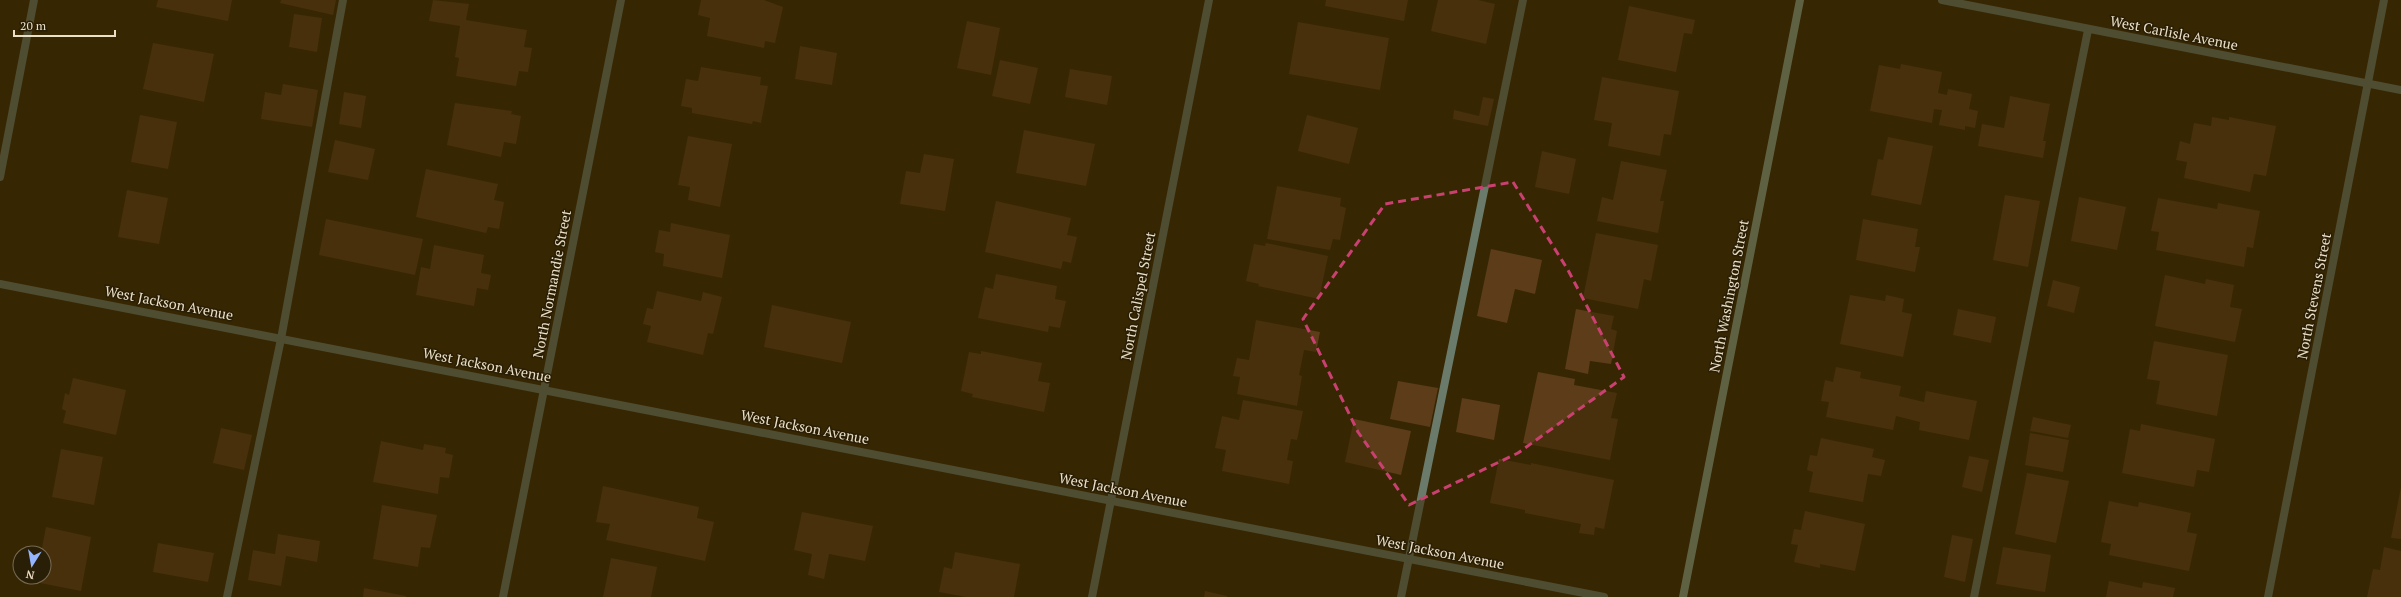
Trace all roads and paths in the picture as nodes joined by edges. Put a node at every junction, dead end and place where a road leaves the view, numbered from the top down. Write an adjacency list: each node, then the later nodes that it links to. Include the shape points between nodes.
1 (34, 0): 12 (street)
2 (343, 0): 14 (street)
3 (621, 0): 15 (street, North Normandie Street)
4 (1209, 0): 16 (street, North Calispel Street)
5 (1523, 0): 17 (street)
6 (1800, 0): 23 (main road, North Washington Street)
7 (1942, 0): 9 (street, West Carlisle Avenue)
8 (2384, 0): 10 (street, North Stevens Street)
9 (2088, 30): 10 (street, West Carlisle Avenue); 24 (street)
10 (2369, 84): 11 (street, West Carlisle Avenue); 25 (street, North Stevens Street)
11 (2401, 90)
12 (0, 177)
13 (0, 284): 14 (street, West Jackson Avenue)
14 (281, 338): 15 (street, West Jackson Avenue); 18 (street)
15 (545, 390): 16 (street, West Jackson Avenue); 19 (street, North Normandie Street)
16 (1111, 500): 17 (street, West Jackson Avenue); 20 (street, North Calispel Street)
17 (1408, 560): 21 (street); 22 (street, West Jackson Avenue)
18 (227, 597)
19 (503, 597)
20 (1092, 597)
21 (1401, 597)
22 (1604, 597)
23 (1684, 597)
24 (1974, 597)
25 (2268, 597)

